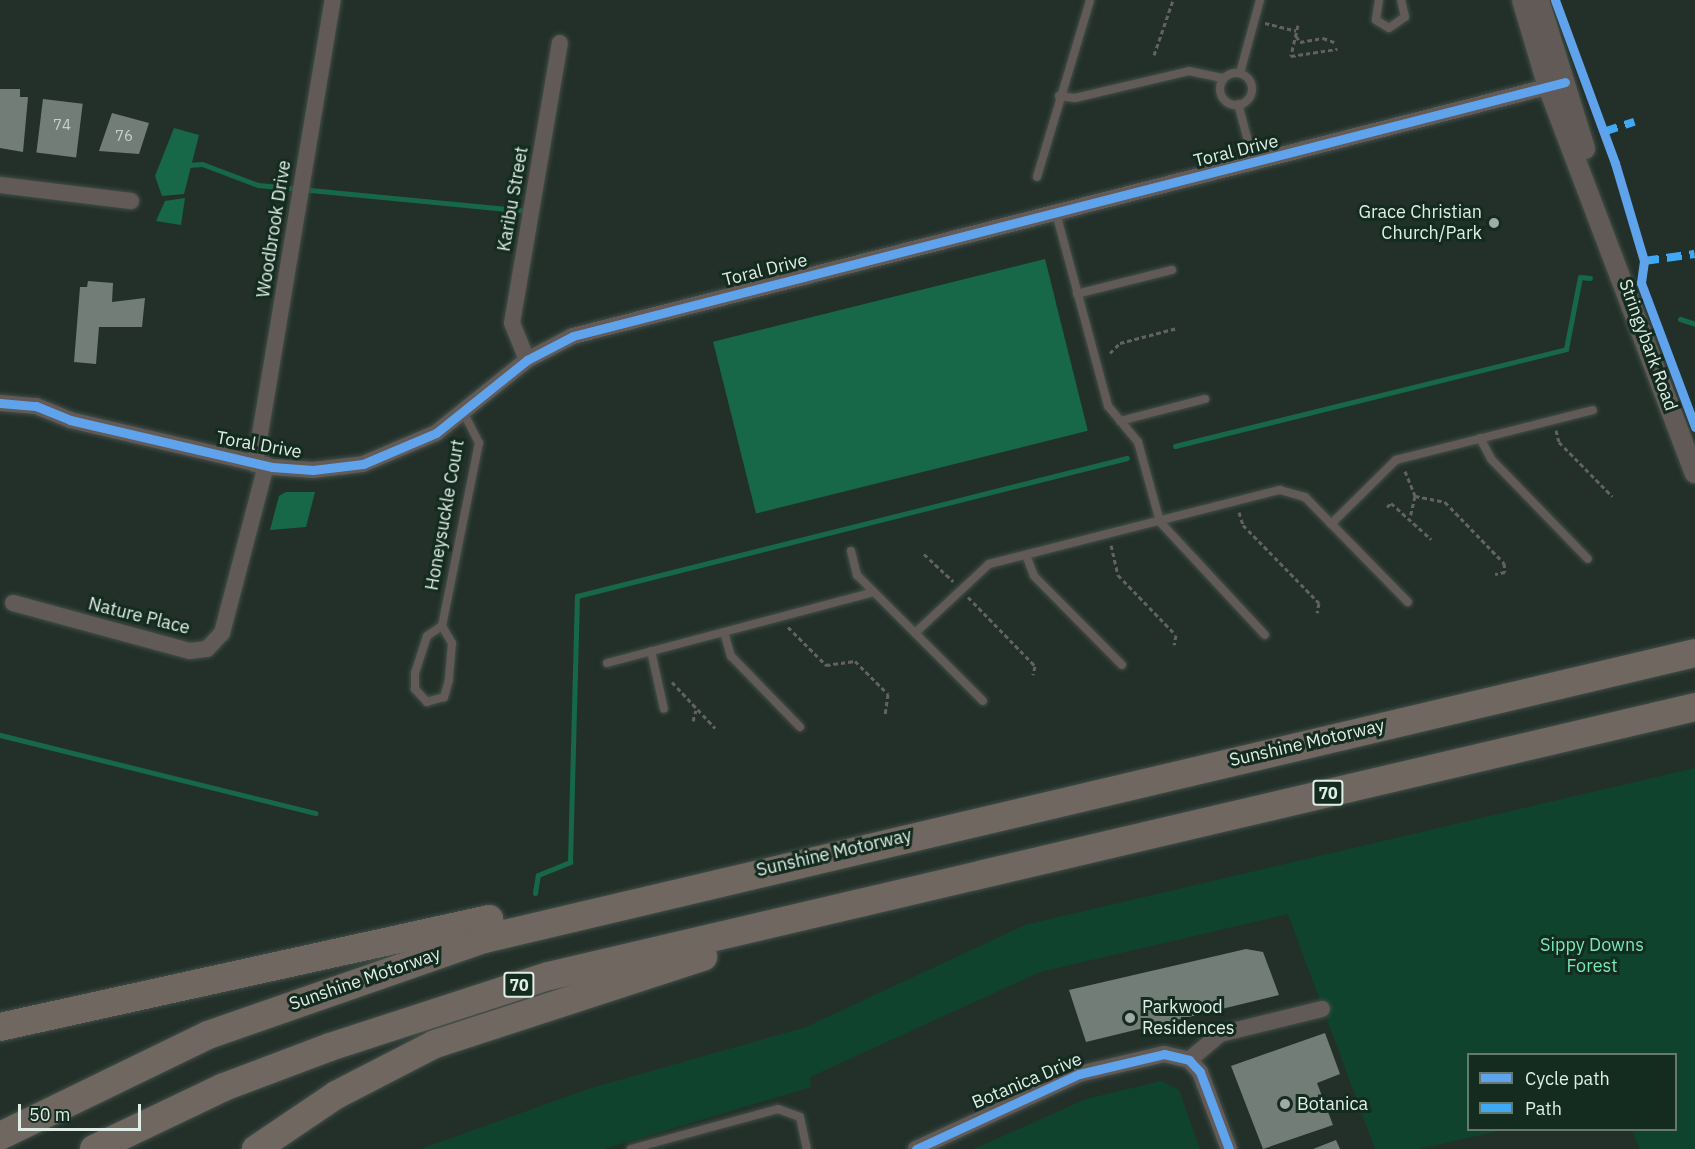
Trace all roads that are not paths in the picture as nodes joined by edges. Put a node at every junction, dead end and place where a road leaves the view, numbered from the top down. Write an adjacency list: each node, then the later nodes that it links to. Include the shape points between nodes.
1 (333, 0): 28 (street, Woodbrook Drive)
2 (1090, 0): 12 (lane)
3 (1260, 0): 9 (lane)
4 (1379, 0): 5 (lane, via 1376,20 1389,28 1405,17)
5 (1401, 0)
6 (1522, 0): 11 (street, Stringybark Road)
7 (1539, 0): 11 (street, Stringybark Road)
8 (560, 43): 21 (street, Karibu Street, via 513,311 513,331)
9 (1240, 73): 10 (lane); 13 (lane, via 1252,89)
10 (1223, 78): 12 (lane, via 1189,71 1075,98); 13 (lane, via 1223,99)
11 (1557, 85): 14 (street, Toral Drive); 29 (street, Stringybark Road, via 1600,216)
12 (1059, 96): 15 (lane)
13 (1238, 105): 14 (lane)
14 (1254, 163): 18 (street, Toral Drive)
15 (1037, 177)
16 (0, 185): 17 (street)
17 (131, 201)
18 (1056, 213): 20 (lane); 21 (street, Toral Drive, via 589,332)
19 (1172, 270): 20 (lane)
20 (1077, 294): 26 (lane, via 1108,406)
21 (527, 360): 25 (street, Toral Drive)
22 (1205, 399): 26 (lane)
23 (0, 403): 28 (street, Toral Drive, via 36,406 70,420)
24 (1593, 410): 27 (lane)
25 (464, 413): 28 (street, Toral Drive, via 411,447 363,464 313,470); 38 (lane, Honeysuckle Court, via 479,443)
26 (1120, 421): 30 (lane, via 1138,442)
27 (1480, 438): 31 (lane, via 1396,460); 34 (lane, via 1491,459)
28 (260, 465): 37 (street, Nature Place, via 222,633 207,649 190,651)
29 (1695, 473)
30 (1160, 522): 31 (lane, via 1280,490 1297,491); 33 (lane); 41 (lane)
31 (1331, 524): 36 (lane)
32 (851, 551): 35 (lane, via 857,575)
33 (1026, 555): 40 (lane, via 980,569); 45 (lane, via 1034,576)
34 (1588, 559)
35 (874, 592): 39 (lane); 40 (lane)
36 (1408, 602)
37 (13, 603)
38 (442, 626): 38 (lane, Honeysuckle Court, via 452,643 449,680 444,697 427,702 415,689 415,673 427,636)
39 (724, 632): 42 (lane); 49 (lane, via 731,656)
40 (915, 633): 46 (lane)
41 (1265, 635)
42 (651, 651): 44 (lane); 48 (lane)
43 (1695, 653): 50 (highway, Sunshine Motorway)
44 (607, 663)
45 (1122, 665)
46 (983, 701)
47 (1695, 707): 51 (highway, 70)
48 (664, 709)
49 (800, 727)
50 (821, 856): 53 (highway, via 527,910); 55 (highway, Sunshine Motorway, via 399,965 208,1035)
51 (962, 879): 56 (highway, 70, via 549,976 426,1012 224,1087); 57 (highway, via 487,1024 336,1095)
52 (1322, 1009): 54 (street, via 1220,1034)
53 (0, 1027)
54 (1190, 1060): 60 (street, Botanica Drive, via 1155,1055 1079,1074); 61 (street, via 1203,1078)
55 (0, 1136)
56 (94, 1149)
57 (256, 1149)
58 (631, 1149): 59 (lane, via 778,1109 800,1117)
59 (807, 1149)
60 (916, 1149)
61 (1229, 1149)

